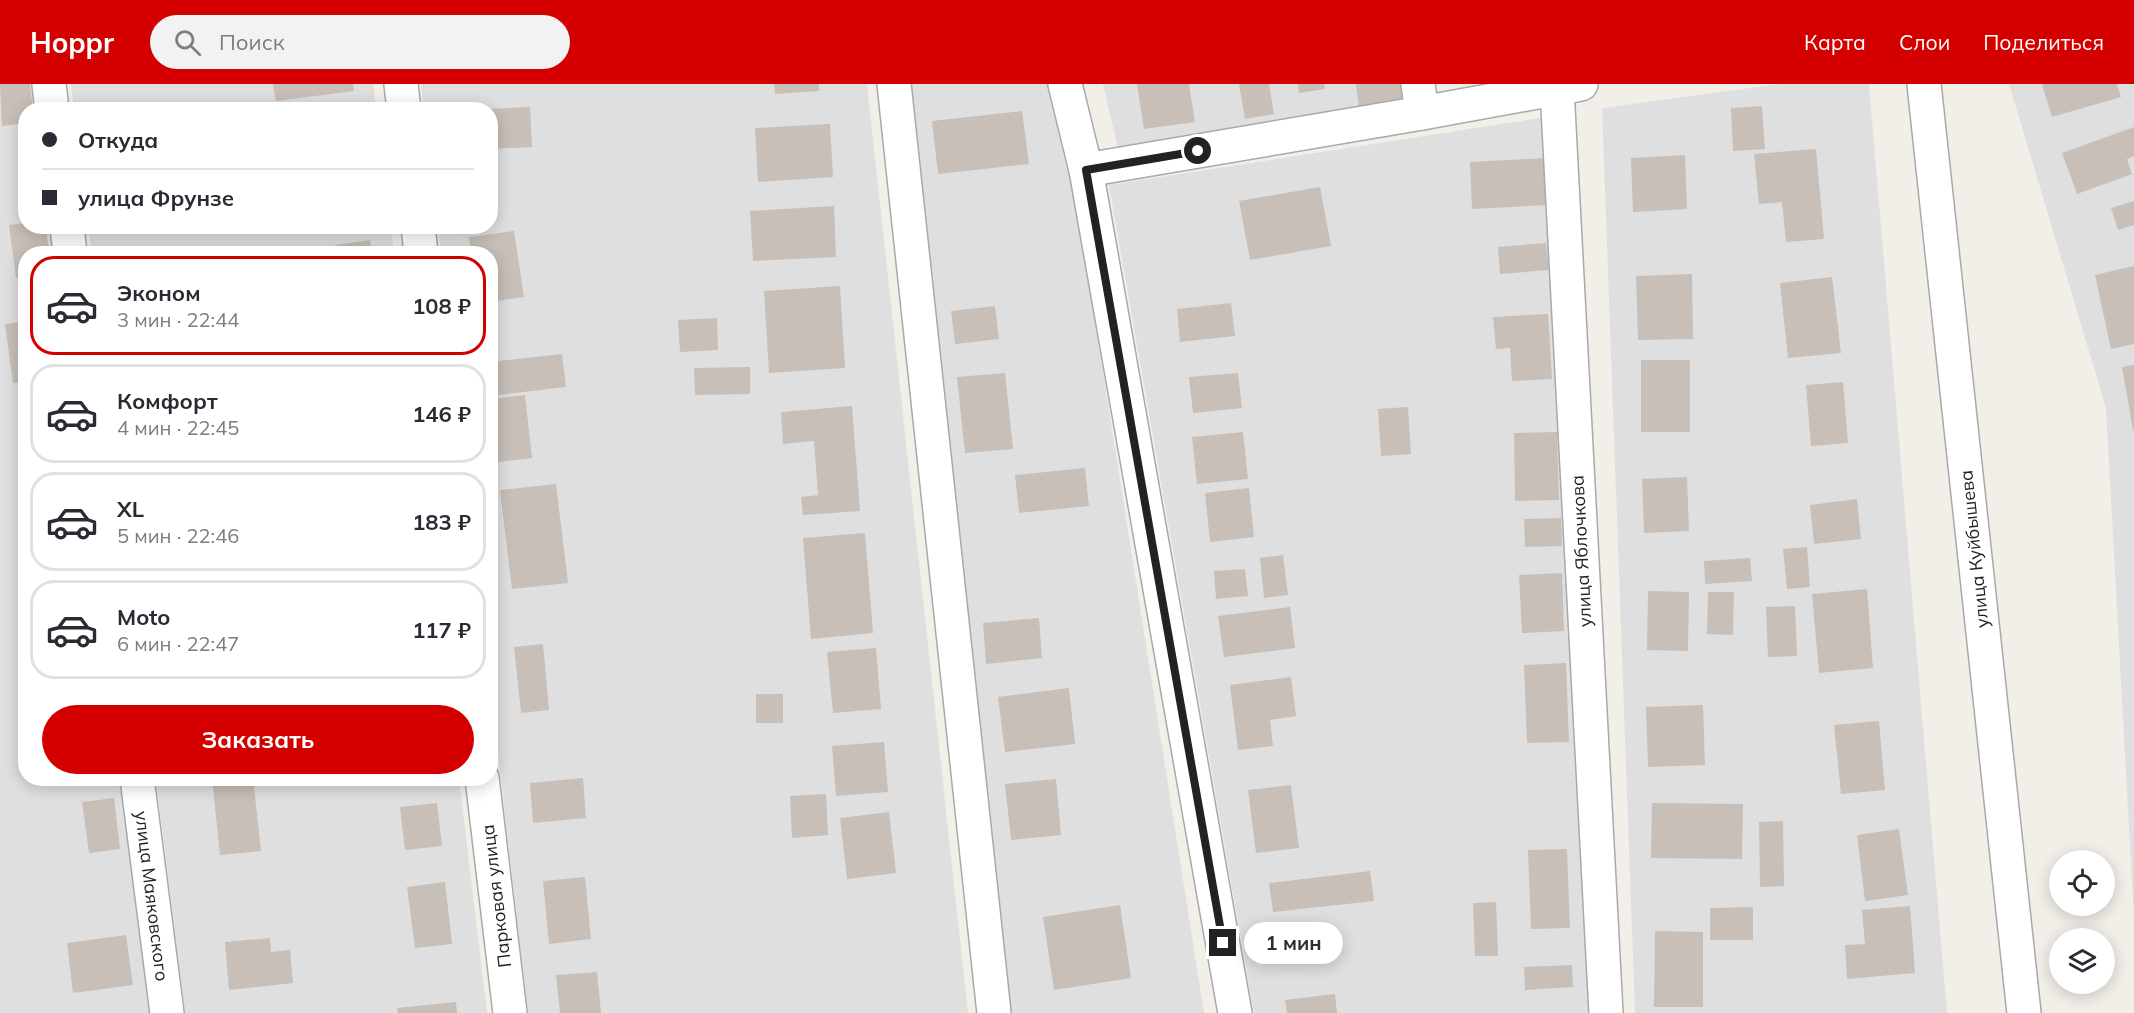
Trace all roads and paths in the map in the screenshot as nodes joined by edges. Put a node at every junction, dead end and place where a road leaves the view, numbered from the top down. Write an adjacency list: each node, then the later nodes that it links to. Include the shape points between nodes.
1 (49, 84): 8 (street)
2 (401, 84): 9 (street)
3 (894, 84): 15 (street)
4 (1065, 84): 10 (street)
5 (1924, 84): 18 (street, улица Куйбышева)
6 (1569, 86): 7 (street); 17 (street, улица Яблочкова)
7 (1420, 99): 10 (street)
8 (51, 102)
9 (403, 102)
10 (1086, 170): 16 (street)
11 (138, 786): 13 (street, улица Маяковского)
12 (483, 786): 14 (street, Парковая улица)
13 (167, 1013)
14 (510, 1013)
15 (994, 1013)
16 (1235, 1013)
17 (1606, 1013)
18 (2024, 1013)

